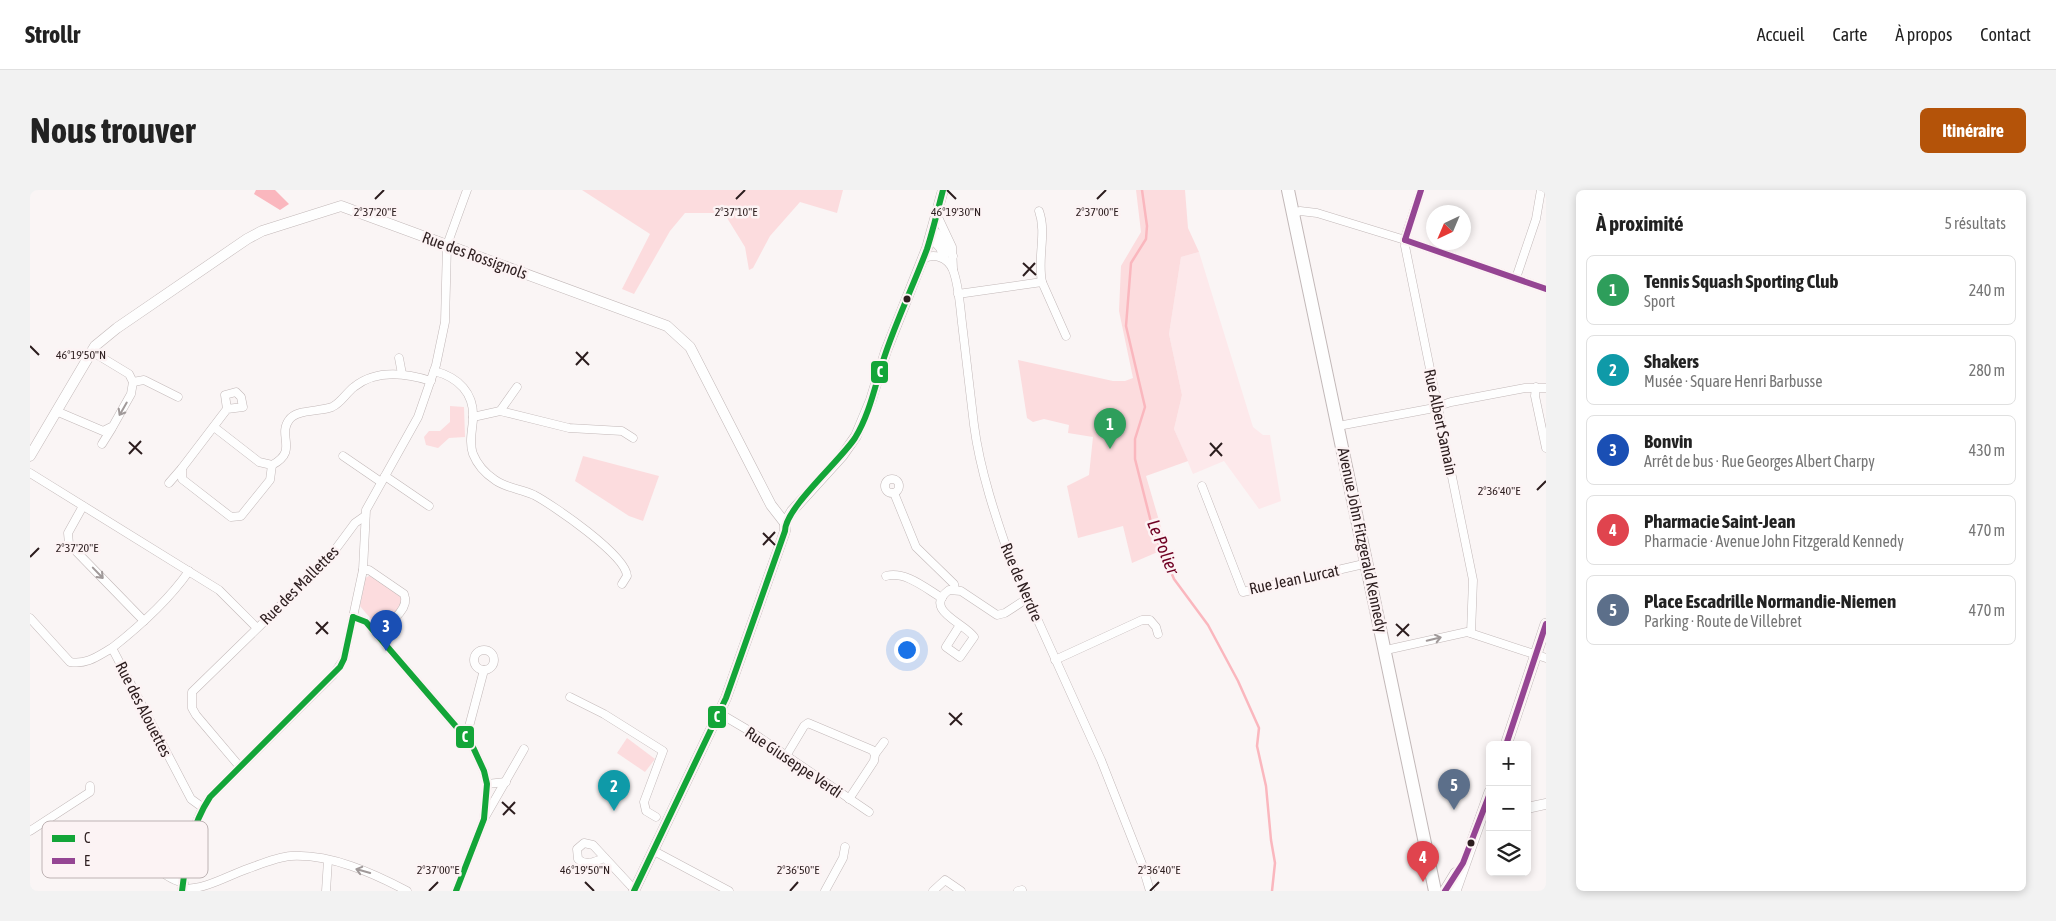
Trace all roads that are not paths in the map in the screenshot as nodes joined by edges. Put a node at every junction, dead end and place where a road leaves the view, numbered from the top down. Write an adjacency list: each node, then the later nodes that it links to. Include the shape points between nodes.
1 (467, 190): 11 (street, Rue des Mallettes)
2 (942, 190): 7 (street)
3 (1288, 190): 8 (main road, Avenue John Fitzgerald Kennedy)
4 (1421, 190): 10 (street)
5 (1541, 190): 16 (street, via 1536,220)
6 (1039, 211): 17 (street, via 1043,222 1039,269)
7 (936, 213): 9 (street); 12 (street, Rue de Nerdre, via 950,241)
8 (1293, 214): 10 (street, via 1317,213); 37 (main road, Avenue John Fitzgerald Kennedy)
9 (930, 237): 12 (street, via 936,234); 13 (street, via 940,248); 14 (street)
10 (1405, 240): 16 (street); 31 (street, Rue Albert Samain)
11 (447, 245): 21 (street, Rue des Rossignols, via 341,206 328,208 247,239 117,328); 23 (street, Rue des Mallettes, via 445,322); 54 (street, Rue des Rossignols, via 596,298 667,326 680,336 690,347 771,504)
12 (953, 256): 15 (street, Rue de Nerdre)
13 (944, 259): 14 (street, via 930,256); 15 (street)
14 (922, 260): 54 (street, via 856,436)
15 (953, 269): 19 (street, Rue de Nerdre)
16 (1516, 278): 18 (street)
17 (1042, 282): 19 (street); 20 (street)
18 (1546, 289)
19 (958, 294): 62 (street, Rue de Nerdre, via 980,457 1004,541)
20 (1066, 336)
21 (91, 351): 26 (street, via 129,374); 33 (street, Rue des Rossignols)
22 (399, 358): 24 (street)
23 (434, 371): 25 (street, Rue des Mallettes); 35 (street, via 453,378 463,386)
24 (402, 374): 25 (street); 44 (street, via 375,376 354,387 332,407 291,417 285,428 286,452)
25 (431, 381): 47 (street, Rue des Mallettes, via 418,417)
26 (133, 382): 30 (street, via 144,380); 36 (street, one-way to 36, via 131,394)
27 (517, 387): 34 (street)
28 (1536, 387): 29 (street); 31 (street); 41 (street)
29 (1546, 388)
30 (178, 397)
31 (1438, 406): 37 (street); 70 (street, Rue Albert Samain, via 1473,580)
32 (227, 409): 38 (street)
33 (56, 411): 36 (street, via 103,431); 42 (street, Rue des Rossignols)
34 (500, 411): 35 (street); 39 (street, via 569,428 622,431)
35 (473, 417): 59 (street, via 473,454 487,474 502,484 533,495 578,524 622,563 627,576)
36 (113, 426): 40 (street)
37 (1338, 426): 55 (main road, Avenue John Fitzgerald Kennedy)
38 (214, 427): 44 (street, via 259,462); 45 (street)
39 (632, 438)
40 (102, 444)
41 (1546, 448)
42 (30, 456)
43 (343, 456): 47 (street)
44 (272, 465): 45 (street, via 270,480 236,518 182,479)
45 (182, 468): 48 (street)
46 (30, 473): 51 (street)
47 (383, 479): 52 (street); 53 (street, Rue des Mallettes)
48 (170, 483)
49 (1202, 486): 55 (street, Rue Jean Lurcat, via 1243,592)
50 (894, 493): 60 (street, via 916,547 954,584)
51 (83, 506): 57 (street); 65 (street, one-way to 65, via 68,533 69,544)
52 (429, 506)
53 (365, 516): 56 (street); 68 (street, Rue des Mallettes, via 355,523 332,554)
54 (785, 523): 78 (street, via 744,649)
55 (1368, 563): 73 (main road, Avenue John Fitzgerald Kennedy)
56 (363, 570): 63 (street); 69 (street, via 369,570 407,599 404,608)
57 (189, 571): 65 (street); 68 (street, via 219,590)
58 (886, 576): 61 (street, via 894,574 908,578)
59 (622, 584)
60 (955, 590): 61 (street, via 949,590); 62 (street, via 997,615)
61 (942, 598): 67 (street, via 940,603 944,613)
62 (1028, 598): 75 (street, Rue de Nerdre)
63 (353, 617): 69 (street, via 366,622); 85 (street, via 340,666)
64 (30, 618): 72 (street, Rue des Alouettes, via 70,662 88,662)
65 (144, 621): 72 (street)
66 (1546, 624): 74 (main road)
67 (960, 625)
68 (257, 628): 85 (street, Rue des Mallettes, via 197,685 191,699 196,715)
69 (376, 633): 79 (street)
70 (1471, 633): 73 (street, one-way to 70); 74 (street)
71 (1158, 634): 75 (street, via 1154,623 1142,620)
72 (112, 648): 91 (street, Rue des Alouettes, via 191,799)
73 (1386, 650): 106 (main road, Avenue John Fitzgerald Kennedy)
74 (1541, 657): 80 (main road)
75 (1056, 660): 118 (street, Rue de Nerdre, via 1104,769)
76 (484, 670): 79 (street)
77 (570, 697): 95 (street, via 663,751 644,802 646,811)
78 (719, 713): 84 (street, Rue Giuseppe Verdi); 102 (street)
79 (466, 738): 87 (street, via 477,754)
80 (1508, 741)
81 (884, 742): 83 (street)
82 (524, 749): 86 (street)
83 (875, 754): 84 (street, via 808,723); 89 (street, via 874,761)
84 (786, 756): 89 (street, Rue Giuseppe Verdi)
85 (240, 767): 91 (street)
86 (506, 782): 87 (street); 96 (street)
87 (487, 784): 96 (street)
88 (90, 786): 97 (street, via 90,792 79,801)
89 (849, 799): 93 (street, Rue Giuseppe Verdi)
90 (1546, 804): 92 (street)
91 (202, 807): 98 (street)
92 (1531, 807)
93 (869, 812)
94 (1486, 813): 105 (main road)
95 (656, 817)
96 (484, 819): 112 (street)
97 (46, 821)
98 (198, 821)
99 (42, 824): 100 (street)
100 (30, 831)
101 (845, 848): 115 (street)
102 (654, 851): 113 (street); 114 (street)
103 (605, 858): 113 (street)
104 (328, 860): 109 (street, via 291,856 265,862 199,888); 110 (street); 111 (street, one-way to 104, via 377,875)
105 (1463, 864): 107 (main road); 121 (main road)
106 (1432, 872): 107 (main road, via 1442,876); 119 (main road, Avenue John Fitzgerald Kennedy)
107 (1455, 875): 120 (main road)
108 (171, 878): 109 (street)
109 (183, 887)
110 (326, 891)
111 (407, 891)
112 (456, 891)
113 (635, 891)
114 (729, 891)
115 (826, 891)
116 (933, 891): 117 (street, via 944,880)
117 (961, 891)
118 (1150, 891)
119 (1436, 891)
120 (1446, 891)
121 (1455, 891)

